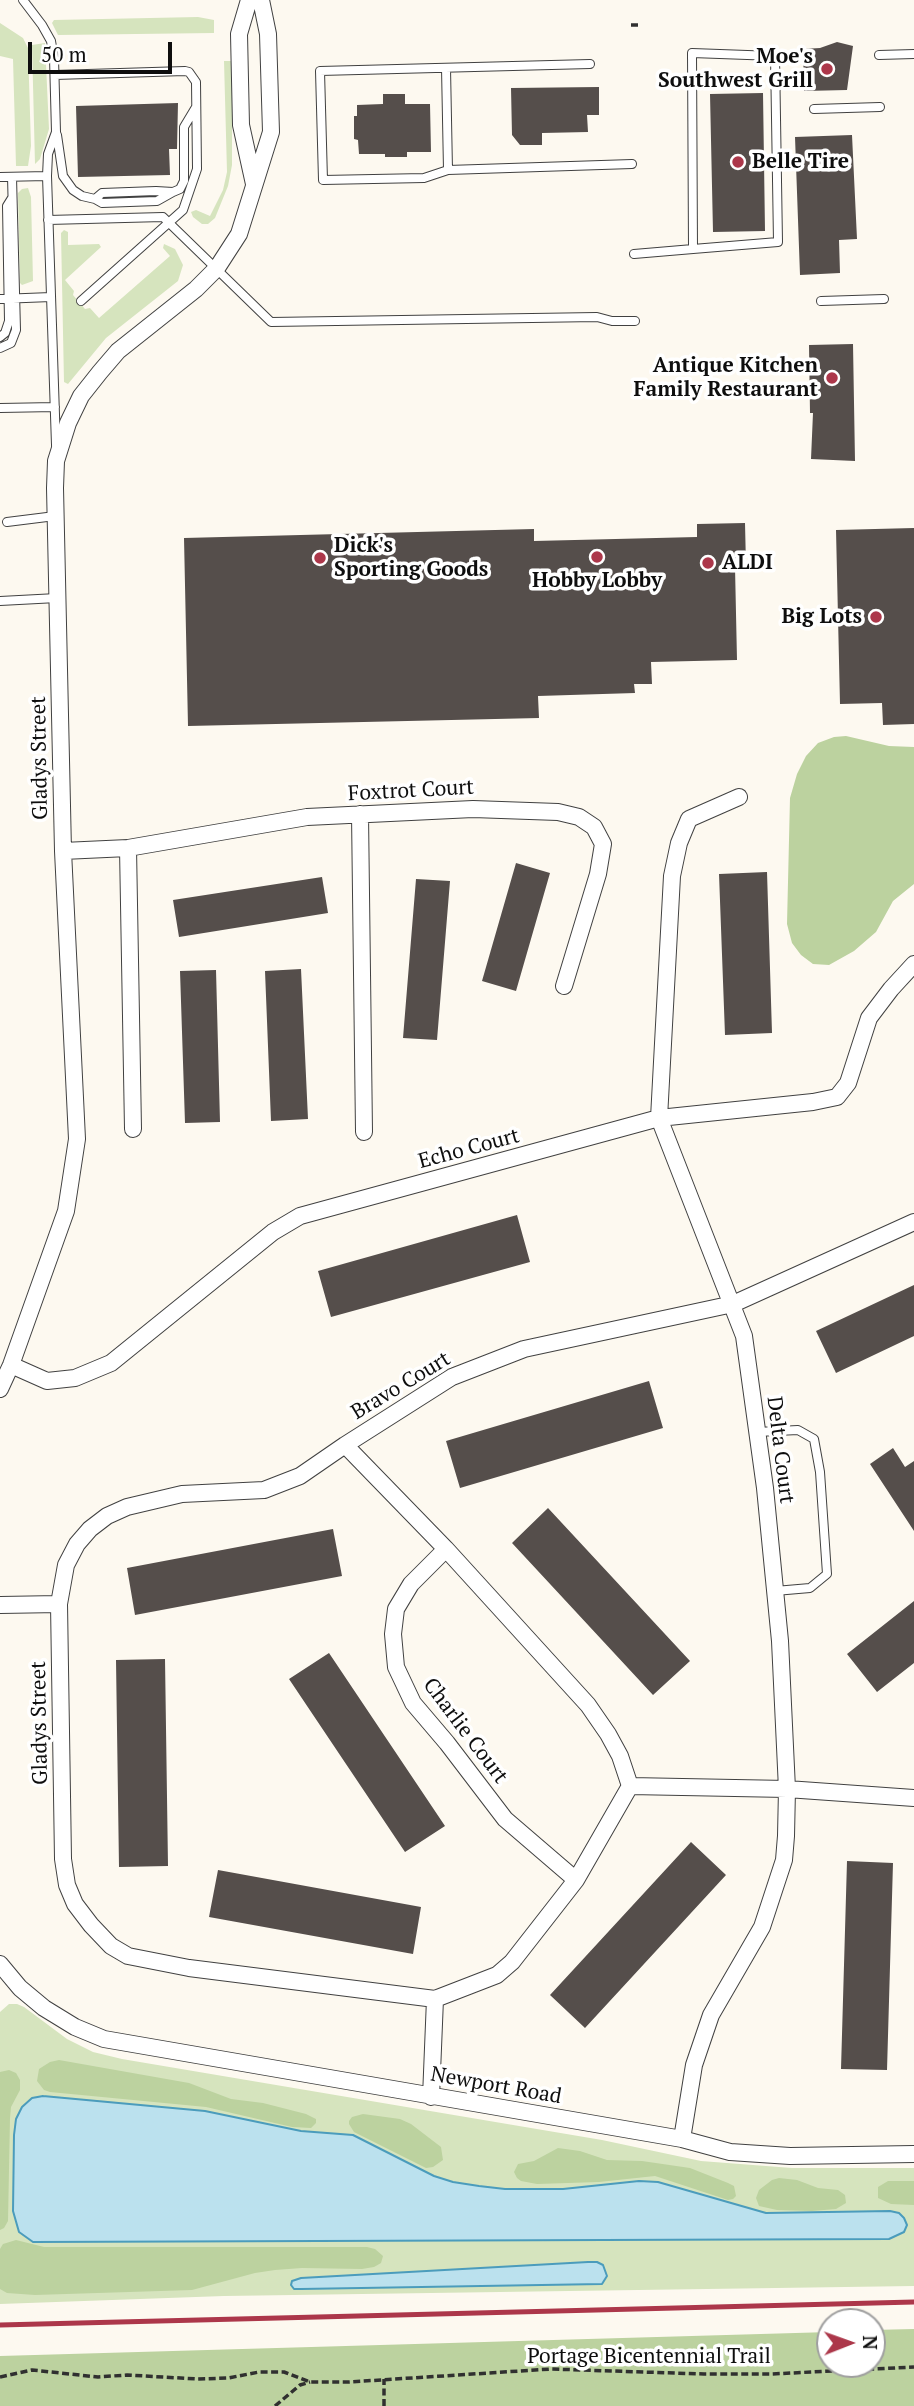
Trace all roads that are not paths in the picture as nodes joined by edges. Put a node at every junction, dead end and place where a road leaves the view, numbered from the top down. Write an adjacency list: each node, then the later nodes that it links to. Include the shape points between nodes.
1 (23, 0): 8 (lane, via 51,41)
2 (249, 0): 18 (street, Gladys Street, via 239,34 241,125)
3 (261, 0): 18 (street, Gladys Street, via 268,34 271,132)
4 (914, 54): 5 (lane)
5 (879, 55)
6 (590, 64): 7 (lane)
7 (446, 68): 14 (lane); 14 (lane, via 320,71 323,180 424,178)
8 (55, 75): 9 (lane, via 189,72 196,82); 12 (lane)
9 (196, 106): 12 (lane, via 184,127 184,181 173,192 102,193 95,199 82,196 63,176); 20 (lane, via 197,169 183,210)
10 (880, 107): 11 (lane)
11 (814, 109)
12 (56, 132): 15 (lane)
13 (632, 164): 14 (lane)
14 (448, 170)
15 (47, 176): 17 (lane); 19 (lane)
16 (0, 177): 17 (lane)
17 (12, 177): 25 (lane)
18 (254, 186): 23 (street, Gladys Street, via 239,234)
19 (48, 220): 20 (lane, via 163,217); 24 (lane)
20 (169, 222): 23 (lane); 27 (lane)
21 (693, 249): 21 (lane, via 778,242 775,56 692,53); 22 (lane)
22 (634, 254)
23 (217, 268): 29 (lane, via 271,322 597,317); 34 (street, Gladys Street, via 118,351 100,372 81,396)
24 (51, 297): 25 (lane); 32 (lane)
25 (8, 299): 30 (lane, via 9,321); 31 (lane, via 16,330 11,343)
26 (884, 299): 28 (lane)
27 (81, 301)
28 (821, 301)
29 (635, 321)
30 (0, 337)
31 (0, 348)
32 (55, 407): 33 (lane); 34 (lane)
33 (0, 408)
34 (56, 461): 35 (street, Gladys Street)
35 (55, 516): 36 (lane); 37 (street, Gladys Street)
36 (7, 522)
37 (57, 598): 38 (lane); 42 (street, Gladys Street)
38 (0, 601)
39 (739, 797): 45 (street, Delta Court, via 689,819 679,843 672,876)
40 (360, 814): 41 (street, Foxtrot Court, via 307,817); 44 (street, Foxtrot Court, via 523,809 558,811 594,827 603,844 598,874); 47 (street)
41 (128, 848): 42 (street, Foxtrot Court); 46 (street)
42 (63, 851): 50 (street, Gladys Street, via 77,1139 66,1211)
43 (914, 964): 45 (street, Echo Court, via 869,1018 848,1083 837,1097)
44 (564, 986)
45 (660, 1118): 49 (street, Delta Court); 50 (street, Echo Court, via 300,1216 273,1231 111,1363 75,1378 47,1381)
46 (133, 1129)
47 (364, 1132)
48 (914, 1222): 49 (street, Bravo Court)
49 (733, 1304): 52 (street, Delta Court, via 744,1336); 53 (street, Bravo Court, via 524,1349 452,1377)
50 (11, 1365): 51 (street, Gladys Street)
51 (0, 1389)
52 (757, 1432): 55 (street, Delta Court); 55 (lane, via 798,1430 814,1439 820,1472 827,1574 810,1588)
53 (345, 1445): 54 (street); 56 (street, Bravo Court, via 300,1476 264,1490 181,1494 107,1516 77,1544 66,1565)
54 (446, 1549): 58 (street, via 588,1705 620,1756); 61 (street, Charlie Court, via 411,1584 396,1609 396,1667 413,1703 505,1819)
55 (775, 1591): 59 (street, Delta Court)
56 (59, 1604): 57 (street); 63 (street, Gladys Street, via 66,1885 75,1904 111,1946 128,1956 188,1968)
57 (0, 1605)
58 (630, 1786): 59 (street); 61 (street)
59 (787, 1789): 60 (street); 65 (street, Delta Court, via 784,1860 775,1891 762,1927 711,2015 694,2065)
60 (914, 1798)
61 (576, 1880): 63 (street, via 512,1962 496,1975)
62 (0, 1964): 64 (street, Newport Road, via 44,2008 103,2039)
63 (435, 1999): 64 (street)
64 (431, 2096): 65 (street, Newport Road)
65 (682, 2139): 66 (street, Newport Road, via 730,2152)
66 (914, 2154)

